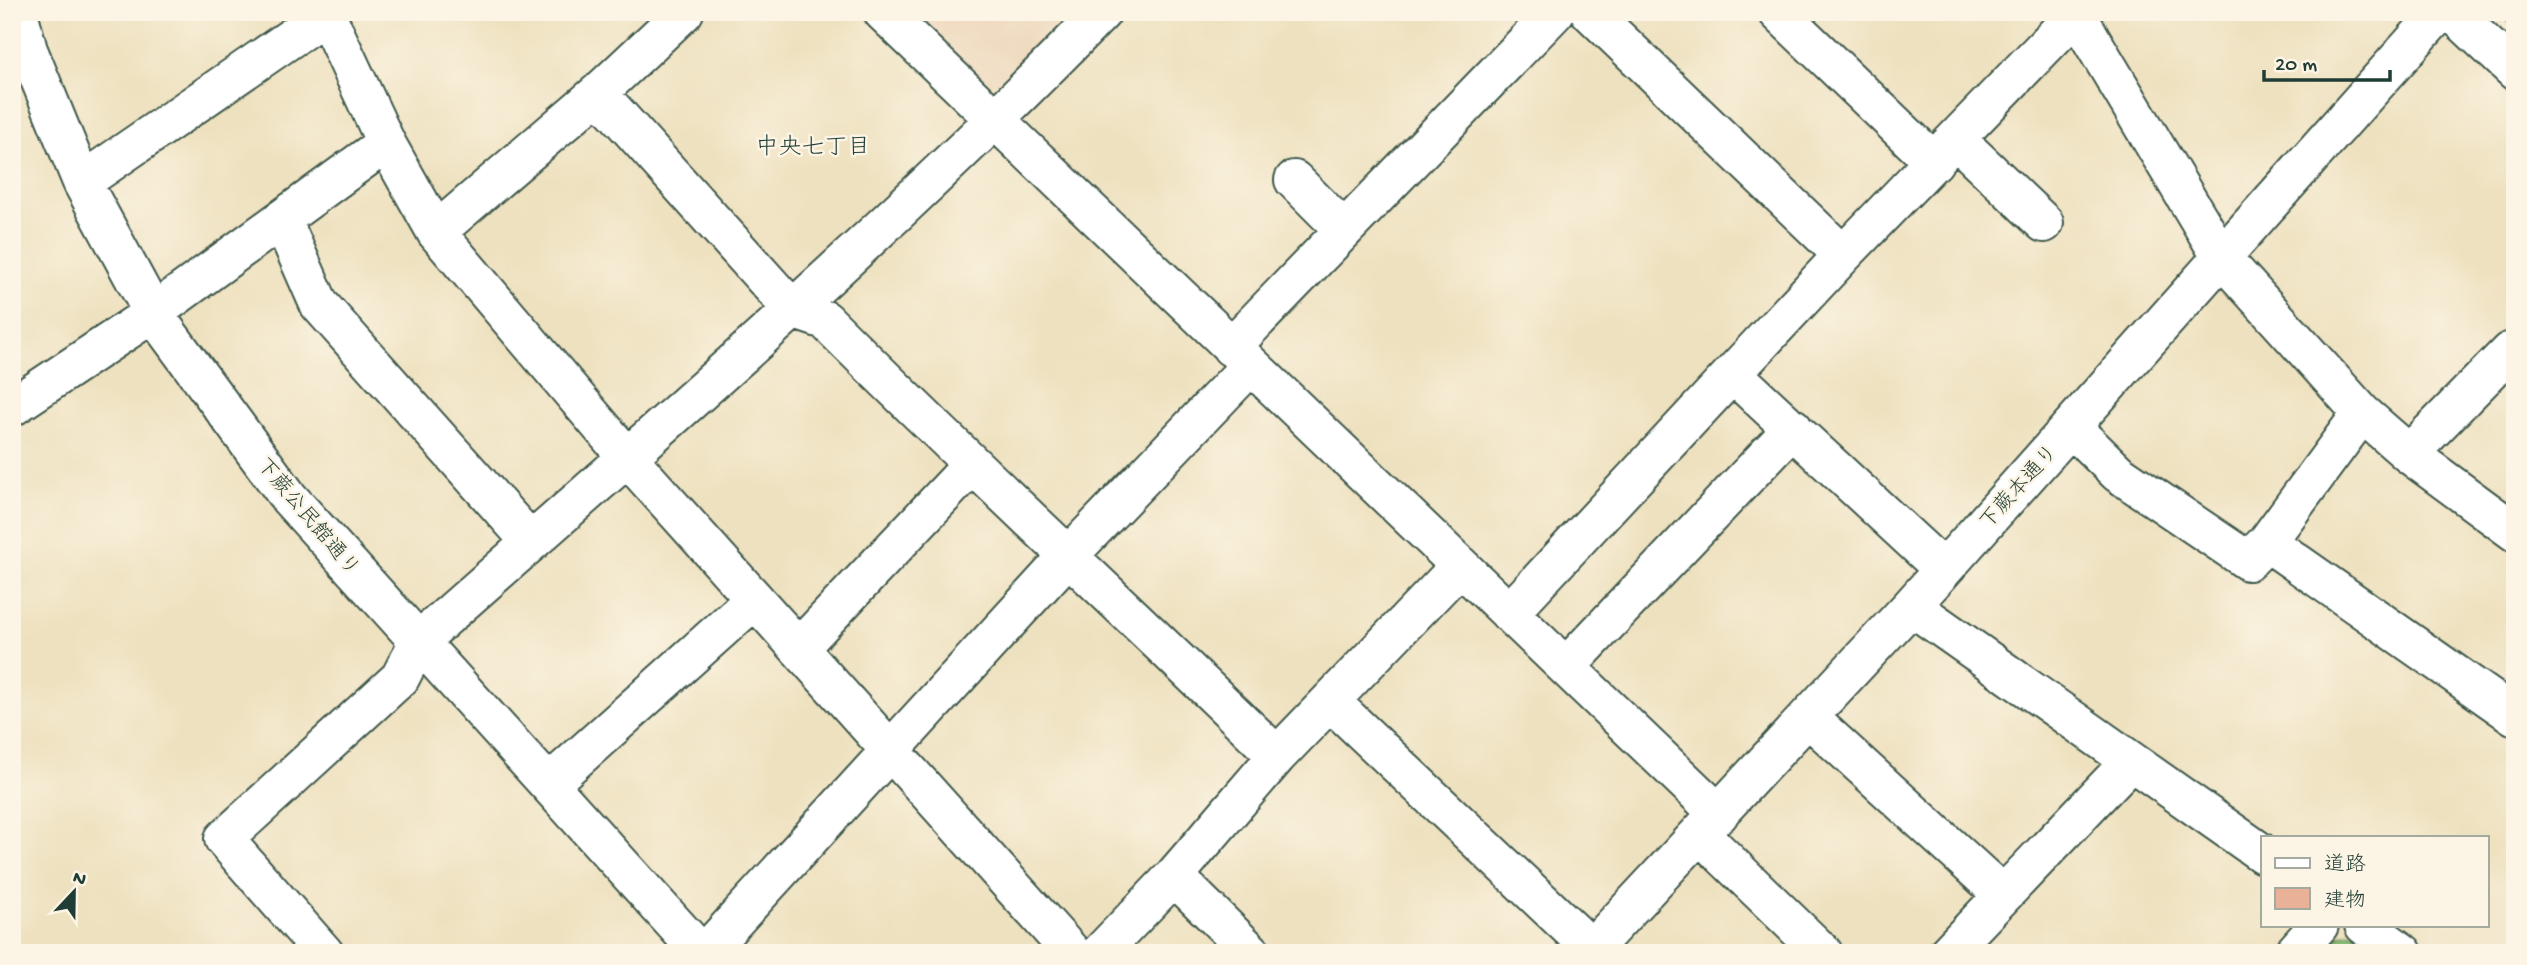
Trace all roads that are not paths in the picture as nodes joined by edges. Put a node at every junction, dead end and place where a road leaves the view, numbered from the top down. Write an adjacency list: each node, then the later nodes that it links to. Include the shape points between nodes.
1 (684, 12): 13 (street)
2 (883, 12): 14 (street)
3 (1102, 12): 14 (street)
4 (1555, 12): 21 (street)
5 (1590, 12): 23 (street)
6 (1778, 12): 16 (street)
7 (2440, 12): 24 (street, 下蕨本通り)
8 (2452, 12): 12 (street)
9 (325, 13): 15 (street); 18 (street)
10 (2075, 13): 16 (street); 24 (street)
11 (18, 29): 18 (street, 下蕨公民館通り)
12 (2515, 71)
13 (598, 93): 22 (street); 25 (street)
14 (996, 121): 25 (street); 27 (street)
15 (386, 143): 19 (street); 22 (street)
16 (1945, 150): 20 (street); 23 (street)
17 (1294, 180): 21 (street)
18 (82, 182): 26 (street, 下蕨公民館通り)
19 (282, 220): 26 (street); 39 (street, via 320,303)
20 (2044, 223)
21 (1344, 230): 27 (street)
22 (436, 232): 35 (street)
23 (1843, 255): 29 (street)
24 (2222, 258): 31 (street); 32 (street, 下蕨本通り)
25 (792, 309): 35 (street); 36 (street, via 825,320)
26 (153, 313): 30 (street); 46 (street, 下蕨公民館通り, via 289,498)
27 (1241, 356): 40 (street); 41 (street)
28 (2515, 356): 34 (street, via 2510,352)
29 (1733, 374): 33 (street); 45 (street)
30 (12, 407)
31 (2362, 413): 34 (street); 38 (street)
32 (2071, 427): 38 (street, via 2118,473 2248,561); 42 (street, 下蕨本通り)
33 (1793, 428): 42 (street); 48 (street)
34 (2409, 454): 37 (street)
35 (627, 457): 39 (street); 43 (street)
36 (971, 466): 40 (street); 47 (street)
37 (2515, 532)
38 (2267, 541): 50 (street)
39 (531, 542): 46 (street)
40 (1070, 554): 52 (street); 53 (street)
41 (1459, 567): 45 (street); 49 (street)
42 (1943, 569): 44 (street, 下蕨本通り)
43 (754, 600): 47 (street); 55 (street)
44 (1911, 606): 51 (street, 下蕨本通り); 54 (street)
45 (1509, 613): 48 (street)
46 (419, 641): 55 (street, 下蕨公民館通り); 63 (street, via 400,678 224,839)
47 (799, 648): 52 (street)
48 (1566, 667): 56 (street)
49 (1330, 701): 53 (street); 62 (street)
50 (2515, 716)
51 (1808, 717): 56 (street, 下蕨本通り); 59 (street)
52 (890, 749): 64 (street); 65 (street)
53 (1277, 756): 58 (street)
54 (2131, 761): 57 (street); 59 (street)
55 (549, 784): 64 (street, 下蕨公民館通り)
56 (1709, 824): 62 (street, 下蕨本通り); 68 (street)
57 (2261, 853)
58 (1174, 876): 66 (street); 67 (street)
59 (2003, 895): 69 (street)
60 (2318, 926): 70 (street)
61 (2365, 926): 71 (street)
62 (1590, 951)
63 (324, 953)
64 (703, 953)
65 (1072, 953)
66 (1100, 953)
67 (1252, 953)
68 (1823, 953)
69 (1948, 953)
70 (2294, 953)
71 (2403, 953)

